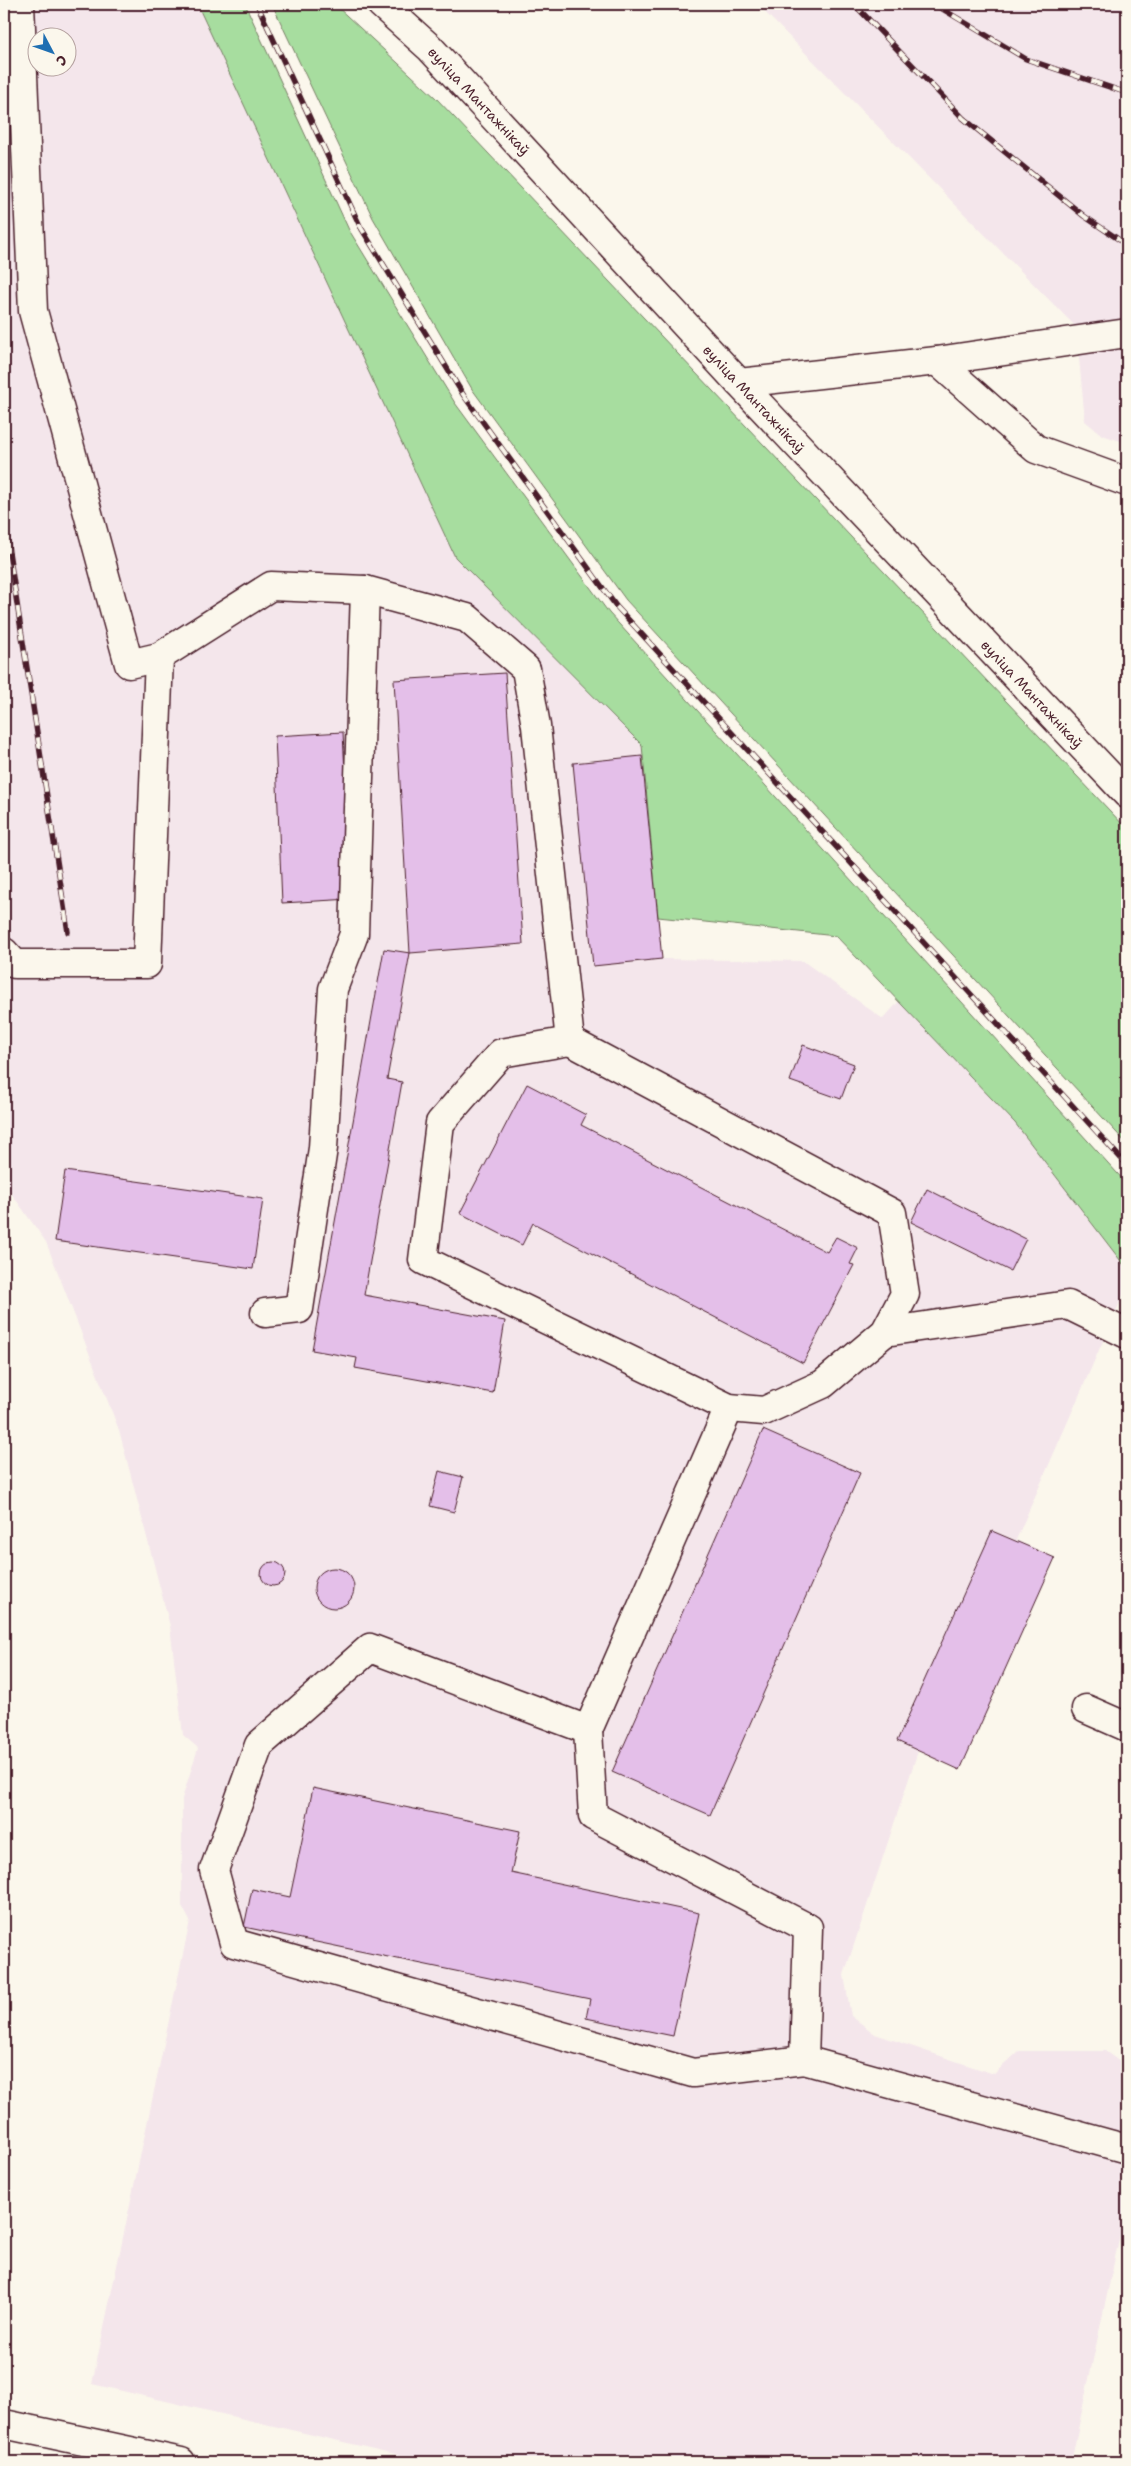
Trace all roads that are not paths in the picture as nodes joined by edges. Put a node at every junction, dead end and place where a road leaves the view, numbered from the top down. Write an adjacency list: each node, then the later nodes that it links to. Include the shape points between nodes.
1 (20, 4): 8 (main road, via 33,311 129,664)
2 (381, 4): 5 (main road, вуліца Мантажнікаў, via 430,48)
3 (1127, 333): 4 (main road)
4 (937, 360): 5 (main road); 6 (main road, via 1036,448)
5 (738, 383): 9 (main road, вуліца Мантажнікаў)
6 (1127, 482)
7 (365, 590): 8 (main road, via 271,586); 11 (main road, via 467,618 526,669 536,726); 12 (main road, via 354,934 333,989 323,1148 299,1309)
8 (159, 657): 10 (main road, via 147,964 15,964)
9 (1127, 794)
10 (4, 952)
11 (570, 1041): 13 (main road, via 892,1213 905,1294); 15 (main road, via 501,1053 440,1123 423,1260)
12 (265, 1313)
13 (885, 1332): 14 (main road, via 1068,1305); 15 (main road, via 824,1384 764,1411)
14 (1127, 1334)
15 (729, 1408): 18 (main road)
16 (1086, 1709): 17 (main road)
17 (1127, 1726)
18 (588, 1730): 19 (main road, via 593,1816 808,1928); 19 (main road, via 370,1648 259,1745 214,1870 234,1943 693,2073)
19 (804, 2060): 20 (main road)
20 (1127, 2148)
21 (4, 2424): 22 (main road)
22 (181, 2462)

